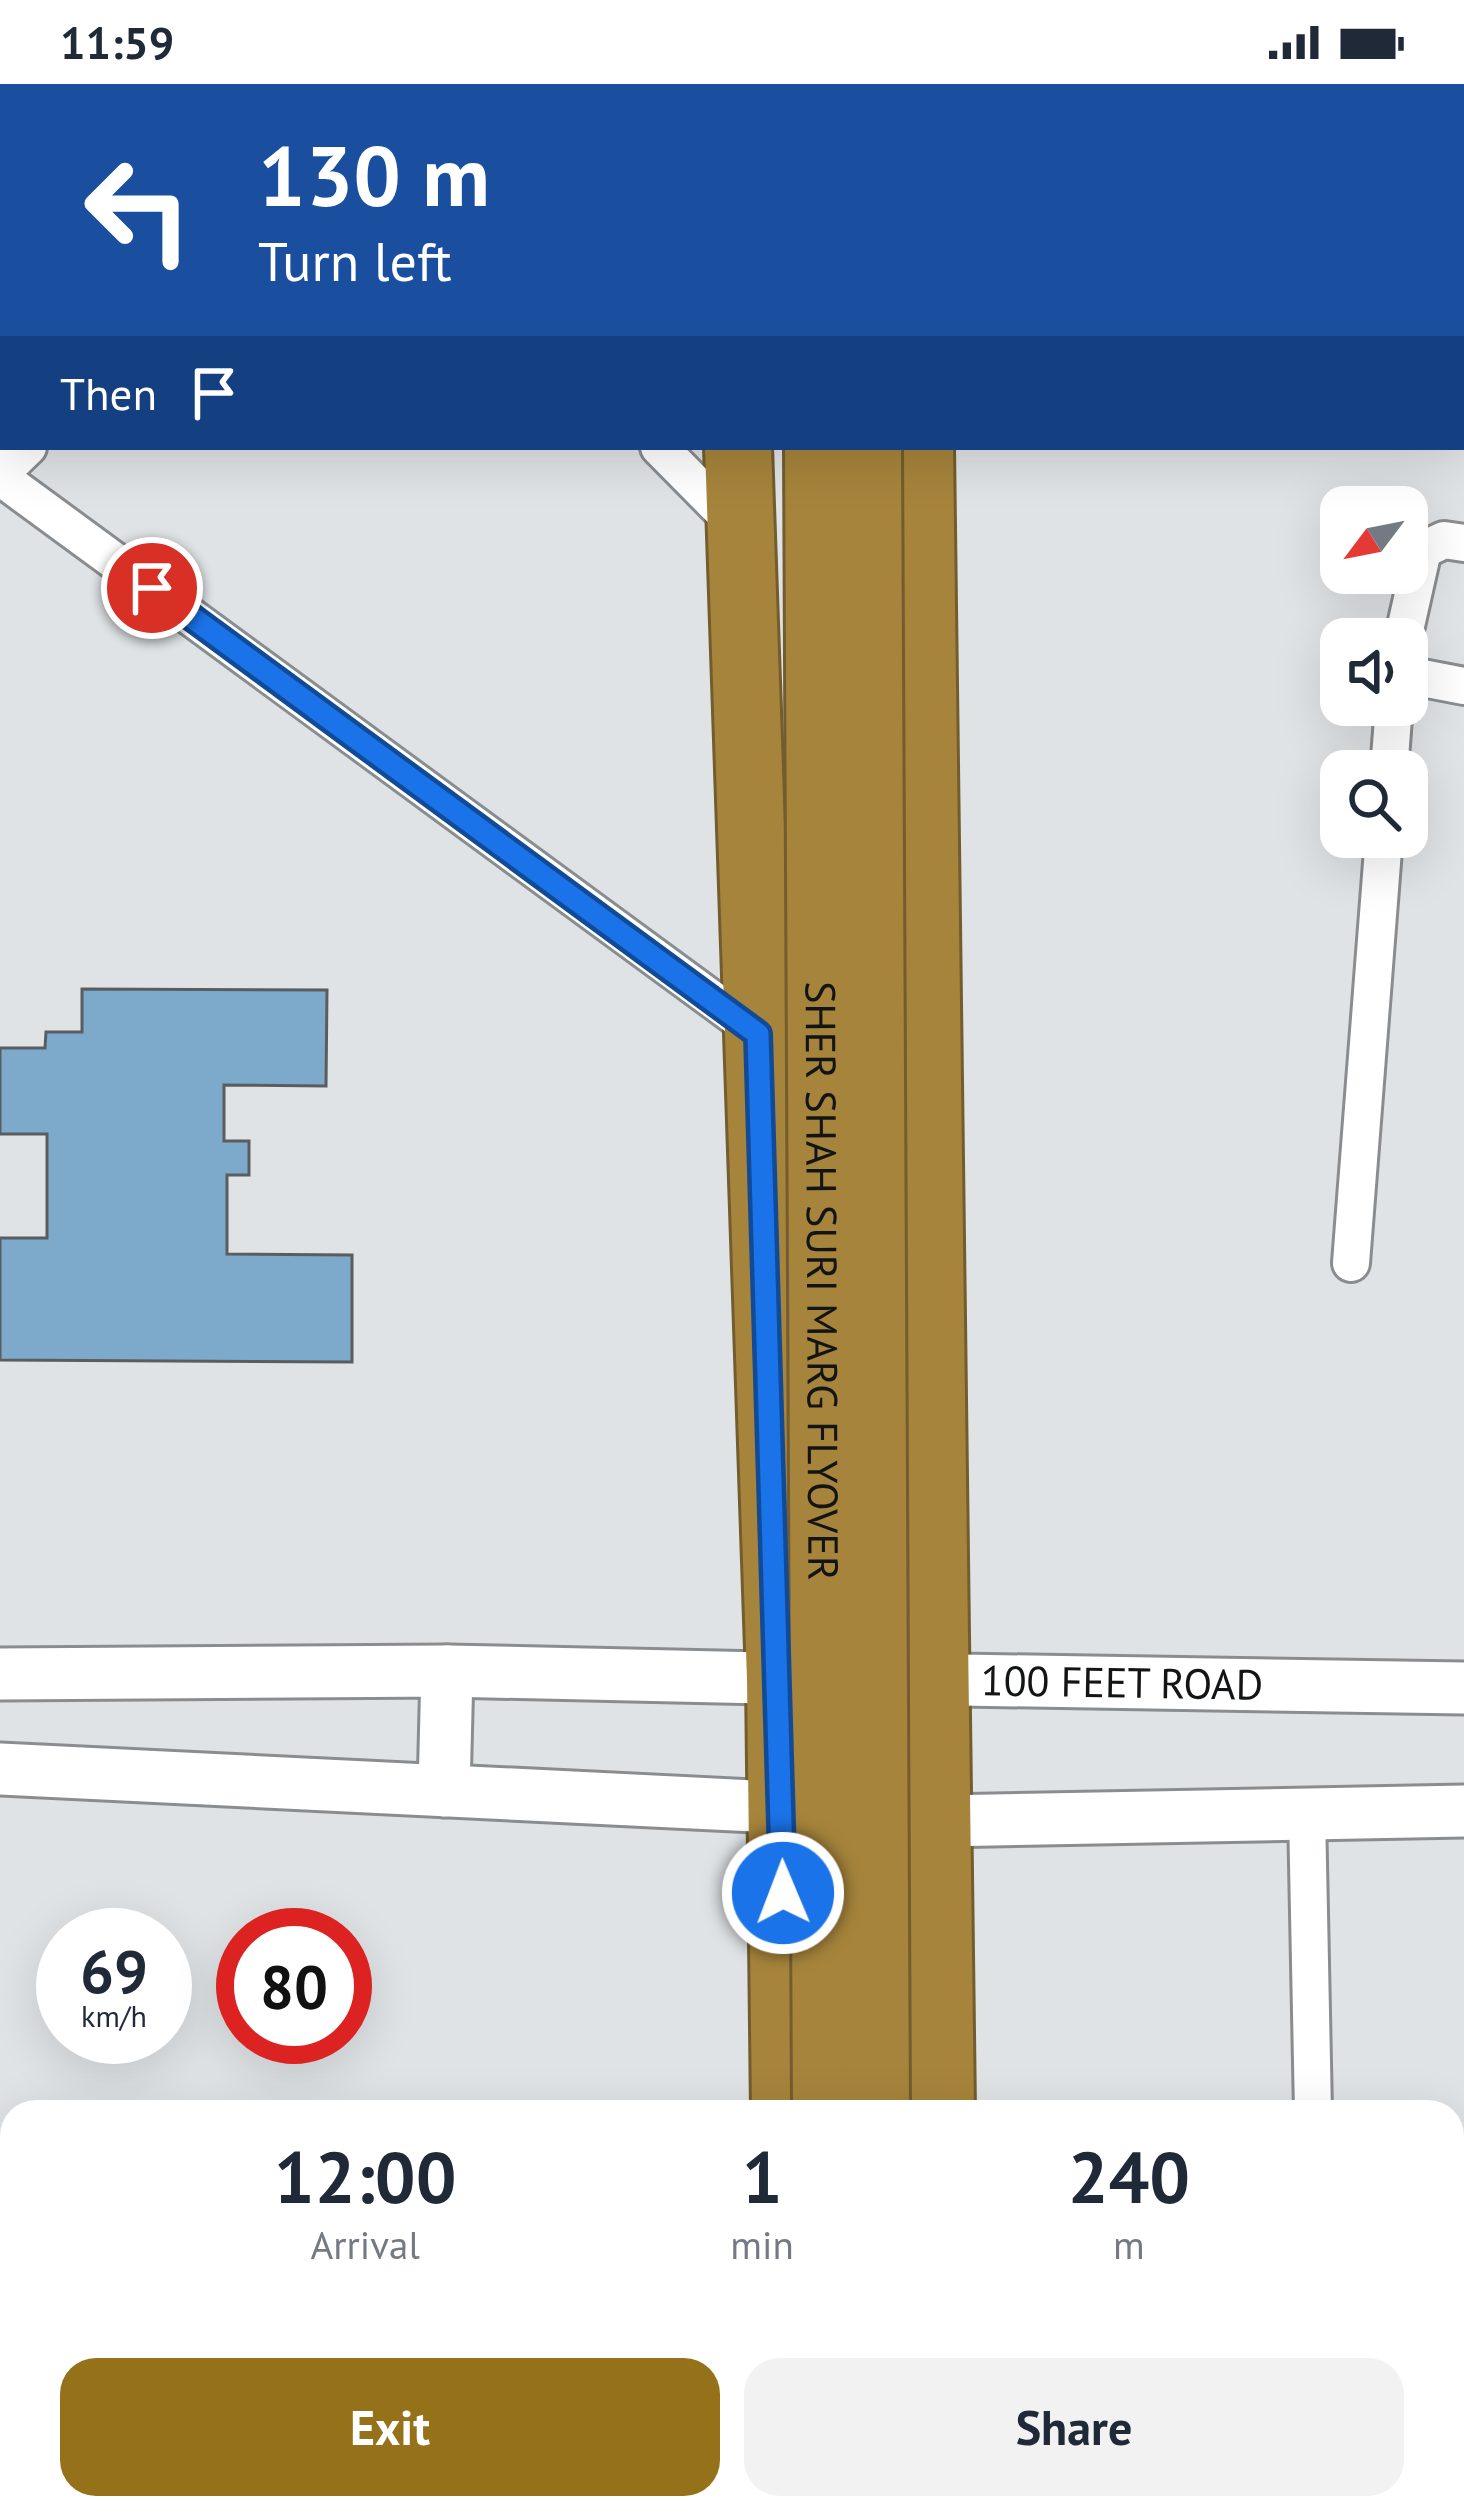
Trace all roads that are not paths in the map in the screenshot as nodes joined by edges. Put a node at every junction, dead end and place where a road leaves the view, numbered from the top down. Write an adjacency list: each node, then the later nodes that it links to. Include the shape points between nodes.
1 (25, 450): 7 (street)
2 (662, 450): 8 (street)
3 (738, 450): 8 (highway)
4 (818, 450): 28 (highway, SHER SHAH SURI MARG FLYOVER, bridge)
5 (868, 450): 29 (highway, SHER SHAH SURI MARG FLYOVER, bridge)
6 (920, 450): 19 (highway)
7 (0, 475): 14 (street)
8 (741, 530): 14 (highway)
9 (1464, 543): 10 (street, via 1444,540 1423,550)
10 (1408, 618)
11 (1428, 679): 12 (street)
12 (1464, 686)
13 (1382, 858): 15 (street)
14 (758, 1034): 18 (highway)
15 (1352, 1263)
16 (447, 1671): 17 (street, 100 FEET ROAD); 18 (street, 100 FEET ROAD); 22 (street)
17 (0, 1674)
18 (780, 1678): 19 (street, 100 FEET ROAD); 23 (highway)
19 (939, 1679): 20 (street, 100 FEET ROAD); 26 (highway)
20 (1464, 1688)
21 (0, 1769): 22 (street)
22 (444, 1791): 23 (street)
23 (782, 1805): 26 (street); 27 (highway)
24 (1464, 1811): 25 (street)
25 (1306, 1813): 26 (street); 31 (street)
26 (941, 1821): 30 (highway)
27 (785, 2100)
28 (826, 2100)
29 (876, 2100)
30 (941, 2100)
31 (1313, 2100)

